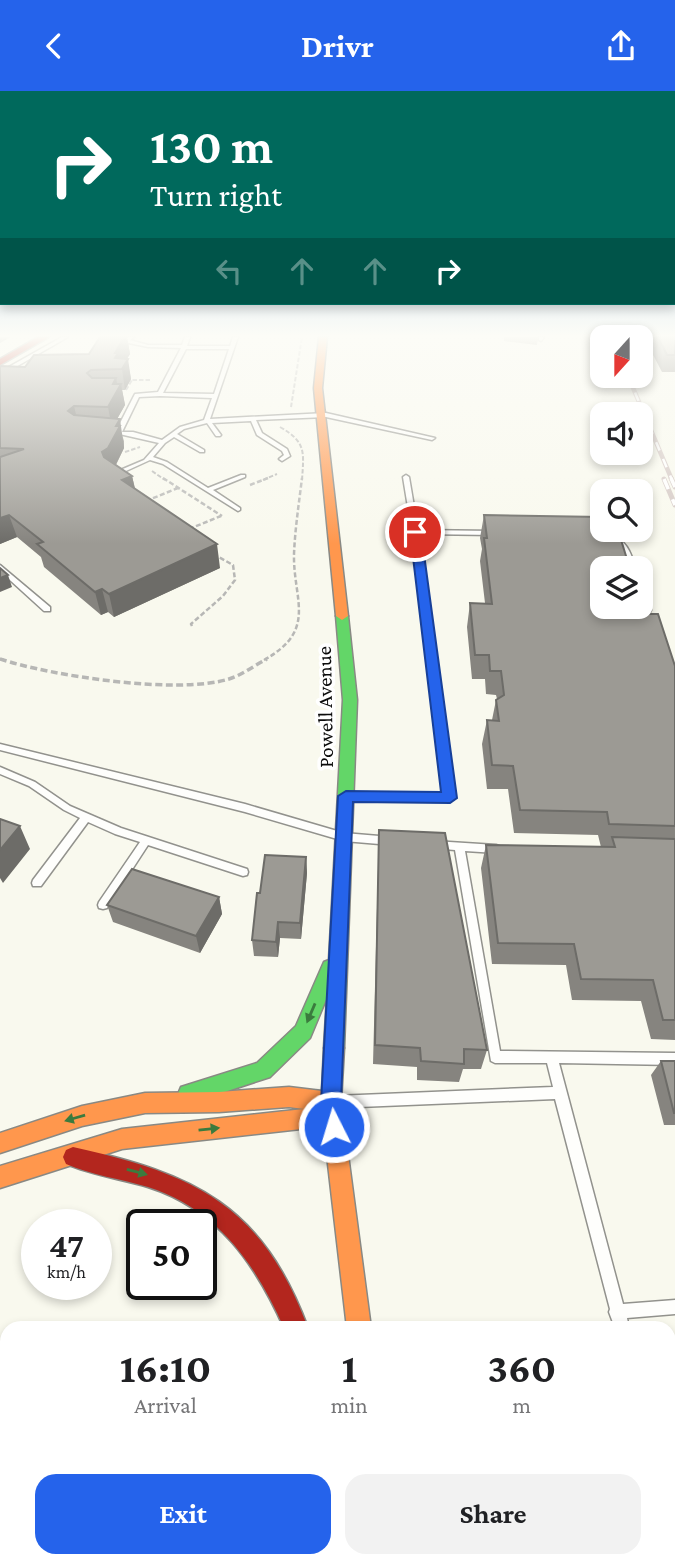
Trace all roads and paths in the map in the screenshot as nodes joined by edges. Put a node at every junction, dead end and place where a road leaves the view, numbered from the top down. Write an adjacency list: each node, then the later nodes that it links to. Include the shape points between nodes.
1 (132, 406): 10 (lane)
2 (212, 406): 8 (lane)
3 (290, 406): 6 (path)
4 (319, 406): 5 (main road, Powell Avenue)
5 (320, 415): 6 (lane); 13 (lane); 37 (main road, Powell Avenue, via 350,700)
6 (275, 417): 7 (lane); 34 (path, via 278,426 300,442 304,462 294,557 301,611 292,635 275,654 231,679 190,687 24,667)
7 (253, 419): 8 (lane); 17 (lane, via 259,434 285,450 287,456)
8 (208, 421): 11 (lane); 12 (lane)
9 (105, 433): 10 (lane)
10 (118, 433): 14 (lane)
11 (173, 434): 14 (lane); 15 (lane)
12 (218, 435)
13 (432, 438)
14 (163, 442): 16 (lane)
15 (202, 450)
16 (149, 458): 19 (lane); 23 (lane)
17 (282, 459)
18 (144, 467): 22 (path)
19 (112, 475)
20 (243, 476): 23 (lane)
21 (405, 477): 27 (lane)
22 (178, 488): 24 (path); 26 (path)
23 (208, 490): 25 (lane)
24 (138, 504)
25 (238, 509): 26 (path)
26 (222, 516): 28 (path)
27 (415, 532): 29 (lane); 37 (lane, via 450,798)
28 (180, 533)
29 (498, 533)
30 (215, 557): 33 (path, via 233,565 235,580)
31 (0, 567): 32 (lane)
32 (47, 610)
33 (192, 626)
34 (0, 659)
35 (0, 747): 39 (lane)
36 (0, 770): 38 (lane)
37 (346, 796): 39 (main road, Powell Avenue)
38 (86, 817): 40 (lane); 46 (lane)
39 (344, 837): 41 (lane); 48 (main road, Powell Avenue)
40 (146, 839): 45 (lane); 47 (lane)
41 (408, 843)
42 (421, 844): 43 (lane)
43 (460, 848): 44 (lane); 49 (lane, via 495,1057)
44 (514, 850)
45 (243, 872)
46 (37, 883)
47 (103, 905)
48 (337, 950): 52 (main road, one-way to 52, via 303,1032 263,1070); 53 (main road, Powell Avenue)
49 (552, 1057): 50 (lane); 51 (lane)
50 (675, 1059)
51 (560, 1093): 53 (lane); 58 (lane)
52 (166, 1101): 53 (main road, via 306,1095); 54 (main road, one-way to 54, via 92,1113)
53 (331, 1102): 55 (main road, one-way to 53, via 122,1139 310,1118); 60 (main road, Powell Avenue)
54 (0, 1143)
55 (71, 1157): 56 (main road); 59 (main road, one-way to 59, via 153,1176 209,1203 255,1247 280,1287)
56 (0, 1177)
57 (675, 1307): 58 (lane)
58 (616, 1312): 61 (lane)
59 (293, 1321)
60 (358, 1321)
61 (619, 1321)

